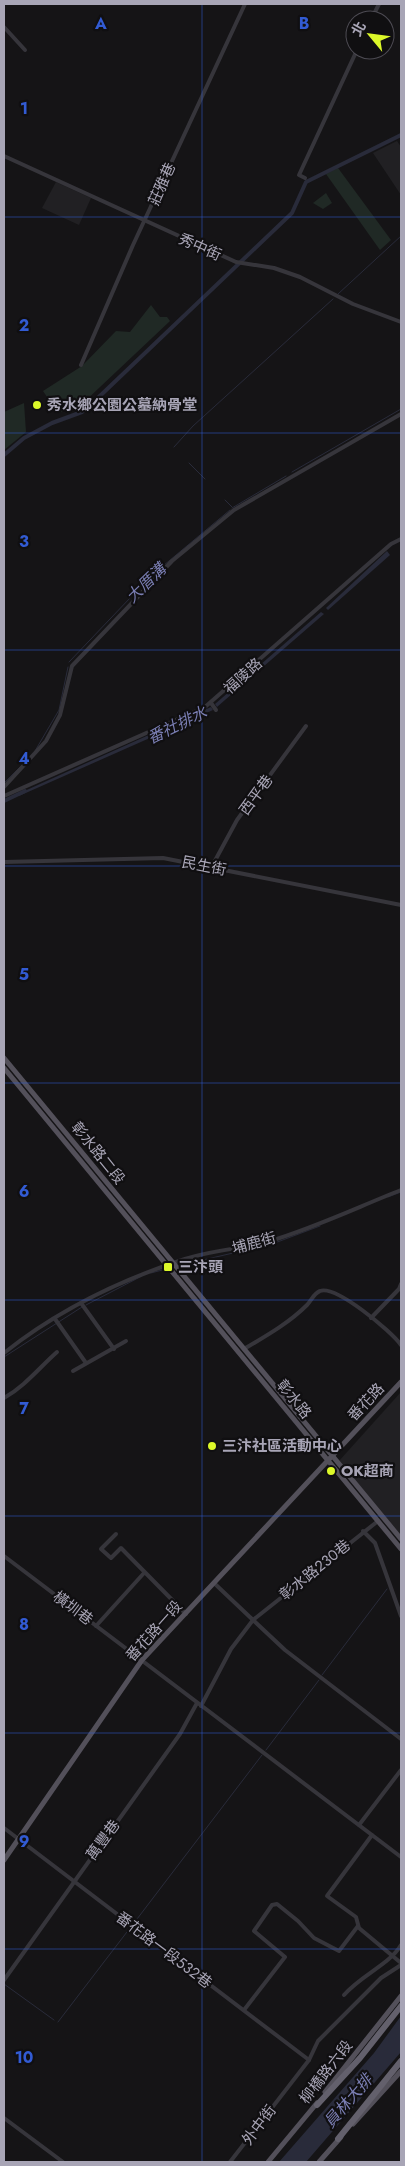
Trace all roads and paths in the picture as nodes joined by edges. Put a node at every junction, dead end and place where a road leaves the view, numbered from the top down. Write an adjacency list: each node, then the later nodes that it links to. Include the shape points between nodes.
1 (245, 4): 7 (street, 莊雅巷)
2 (4, 27): 3 (street)
3 (25, 50)
4 (352, 60): 6 (street, via 299,175)
5 (4, 156): 7 (street, 秀中街)
6 (305, 178)
7 (145, 221): 8 (street, 秀中街, via 236,262 282,271 352,304); 9 (street, 莊雅巷)
8 (401, 322)
9 (81, 365)
10 (401, 414): 15 (street, via 234,510 172,561 72,666 60,715 46,741)
11 (401, 539): 12 (street, 福陵路, via 391,544)
12 (211, 703): 13 (street); 16 (street, 福陵路)
13 (216, 710)
14 (306, 726): 18 (street, 西平巷, via 237,820)
15 (4, 787)
16 (4, 796)
17 (4, 862): 18 (street, 民生街, via 163,858)
18 (211, 868): 19 (street, 民生街)
19 (401, 904)
20 (4, 1058): 22 (main road, 彰水路二段)
21 (4, 1068): 22 (main road, 彰水路二段)
22 (10, 1071): 24 (main road, 彰水路二段)
23 (401, 1190): 24 (street, 埔鹿街, via 272,1240)
24 (170, 1265): 26 (street, 埔鹿街, via 125,1279); 32 (main road, 彰水路); 40 (main road, 彰水路)
25 (401, 1284): 27 (street)
26 (81, 1303): 28 (street, 埔鹿街); 31 (street)
27 (371, 1318): 30 (street); 32 (street, via 344,1296 320,1291 306,1307)
28 (55, 1319): 34 (street, 埔鹿街); 35 (street)
29 (126, 1341): 31 (street)
30 (401, 1344)
31 (114, 1349): 35 (street)
32 (244, 1350): 39 (main road, 彰水路)
33 (57, 1352): 38 (street, via 25,1385)
34 (4, 1353)
35 (86, 1363): 36 (street)
36 (73, 1371)
37 (401, 1382): 39 (main road, 番花路)
38 (4, 1398)
39 (333, 1456): 40 (main road, 番花路); 44 (main road, 彰水路)
40 (329, 1462): 41 (main road, 彰水路); 48 (main road, 番花路一段)
41 (378, 1521): 42 (street, 彰水路230巷); 45 (main road, 彰水路)
42 (363, 1531): 50 (street, via 375,1543); 51 (street, 彰水路230巷)
43 (116, 1534): 47 (street, via 101,1549 110,1558 121,1548)
44 (401, 1539)
45 (401, 1549)
46 (4, 1556): 52 (street, 橫圳巷)
47 (144, 1573): 49 (street); 52 (street)
48 (214, 1583): 49 (main road, 番花路一段); 51 (street)
49 (186, 1614): 53 (main road, 番花路一段)
50 (401, 1616)
51 (253, 1620): 54 (street, 萬豐巷, via 231,1649); 55 (street, via 285,1650)
52 (96, 1626): 53 (street, 橫圳巷)
53 (142, 1660): 54 (street, 橫圳巷); 60 (main road, 番花路一段)
54 (199, 1704): 57 (street); 63 (street, 萬豐巷)
55 (401, 1738)
56 (401, 1770): 57 (street)
57 (359, 1825): 59 (street)
58 (4, 1828): 60 (street)
59 (372, 1835): 61 (street); 64 (street, via 327,1896 356,1917)
60 (19, 1840): 62 (main road, 番花路一段); 63 (street, 番花路一段532巷)
61 (401, 1856)
62 (4, 1860)
63 (73, 1882): 68 (street, 萬豐巷); 72 (street, 番花路一段532巷)
64 (358, 1926): 66 (street); 72 (street, via 339,1951 314,1938 277,1904 272,1905 254,1931 285,1957)
65 (401, 1945): 66 (street)
66 (395, 1956): 67 (street); 69 (street, via 358,1980)
67 (401, 1964): 73 (street, via 380,1978 318,2041)
68 (4, 1980)
69 (344, 1995)
70 (401, 1996): 76 (main road, 柳橋路六段)
71 (401, 2006): 76 (highway)
72 (244, 2010): 73 (street, 番花路一段532巷)
73 (309, 2060): 80 (street, 外中街)
74 (401, 2061): 78 (highway)
75 (401, 2071): 78 (main road)
76 (317, 2105): 81 (main road, 柳橋路六段)
77 (4, 2118): 79 (street)
78 (338, 2139): 82 (main road)
79 (64, 2162)
80 (230, 2162)
81 (268, 2162)
82 (319, 2162)

